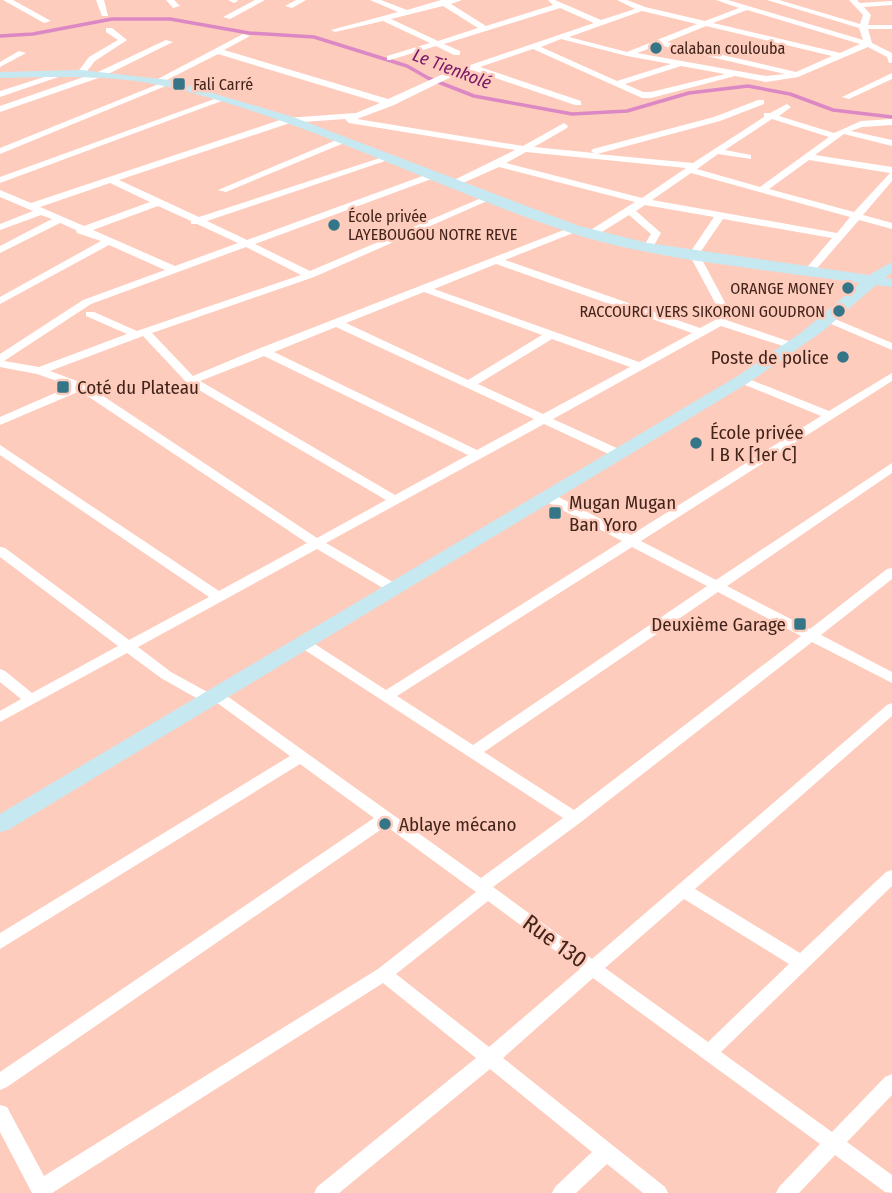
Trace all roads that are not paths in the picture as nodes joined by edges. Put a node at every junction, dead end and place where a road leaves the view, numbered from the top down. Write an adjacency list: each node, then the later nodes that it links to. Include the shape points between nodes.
1 (7, 0): 22 (street)
2 (100, 0): 19 (street)
3 (261, 0): 20 (street)
4 (302, 0): 15 (street)
5 (374, 0): 18 (street)
6 (458, 0): 11 (street)
7 (549, 0): 14 (street)
8 (621, 0): 17 (street)
9 (720, 0): 16 (street)
10 (771, 0): 26 (street)
11 (441, 2): 18 (street); 25 (street)
12 (856, 2): 13 (street); 26 (street, via 867,15)
13 (892, 4)
14 (560, 5): 23 (street); 25 (street)
15 (289, 6)
16 (746, 8): 24 (street); 35 (street)
17 (642, 9): 23 (street); 24 (street)
18 (407, 13): 21 (street)
19 (105, 14)
20 (227, 17)
21 (386, 19): 29 (street); 34 (street)
22 (47, 21)
23 (601, 23): 31 (street)
24 (705, 24): 33 (street); 41 (street)
25 (484, 27): 34 (street)
26 (863, 27): 27 (street); 35 (street)
27 (892, 27)
28 (108, 30): 48 (street, via 123,40 92,59)
29 (335, 30)
30 (246, 36): 37 (street)
31 (561, 37): 36 (street); 40 (street)
32 (169, 42): 49 (street)
33 (658, 42): 40 (street); 51 (street)
34 (434, 43): 39 (street); 42 (street)
35 (868, 44): 41 (street); 43 (street)
36 (535, 47): 46 (street); 55 (street)
37 (217, 51): 54 (street); 60 (street)
38 (23, 53): 45 (street)
39 (457, 53)
40 (627, 54): 44 (street)
41 (841, 56): 51 (street)
42 (390, 58)
43 (892, 58)
44 (680, 64): 50 (street); 55 (street)
45 (0, 65)
46 (473, 68): 60 (street); 61 (street)
47 (66, 73): 48 (main road); 52 (main road); 56 (street)
48 (81, 73): 49 (main road)
49 (102, 74): 54 (main road); 63 (street)
50 (735, 74): 51 (street, via 766,79); 55 (street, via 651,95)
51 (798, 74)
52 (0, 75)
53 (892, 76): 57 (street)
54 (163, 82): 58 (main road); 74 (street)
55 (619, 83)
56 (0, 94)
57 (846, 97)
58 (223, 99): 67 (main road); 84 (street)
59 (761, 102): 64 (street)
60 (391, 103): 66 (street)
61 (578, 103)
62 (787, 107): 65 (street)
63 (0, 109)
64 (743, 110): 65 (street); 76 (street)
65 (771, 116): 70 (street); 75 (street)
66 (339, 119): 67 (street); 73 (street)
67 (289, 120): 71 (main road); 85 (street)
68 (892, 122): 70 (street, via 861,124)
69 (564, 126): 73 (street)
70 (839, 134): 72 (street); 77 (street)
71 (341, 141): 79 (main road); 87 (street)
72 (892, 143)
73 (523, 149): 76 (street); 80 (street)
74 (0, 151)
75 (716, 151): 78 (street); 81 (street)
76 (588, 154): 81 (street)
77 (808, 157): 82 (street); 88 (street)
78 (748, 158)
79 (386, 159): 83 (main road); 98 (street)
80 (498, 164): 86 (street); 92 (street)
81 (692, 168): 88 (street); 92 (street)
82 (892, 172): 96 (street)
83 (431, 176): 86 (main road); 106 (street)
84 (0, 180)
85 (110, 180): 91 (street); 93 (street)
86 (453, 184): 90 (main road)
87 (223, 190)
88 (762, 190): 96 (street)
89 (0, 193): 93 (street)
90 (489, 198): 101 (main road); 114 (street)
91 (157, 202): 98 (street); 102 (street)
92 (646, 202): 94 (street); 95 (street)
93 (35, 209): 97 (street); 100 (street)
94 (630, 211): 103 (street); 107 (street, via 656,233)
95 (721, 214): 104 (street); 109 (street)
96 (855, 216): 99 (street); 104 (street)
97 (58, 220): 102 (street); 108 (street)
98 (195, 222): 106 (street)
99 (892, 226)
100 (0, 227)
101 (574, 229): 103 (main road); 110 (street)
102 (81, 231): 105 (street)
103 (593, 233): 107 (main road)
104 (838, 236): 113 (street)
105 (107, 242): 112 (street); 118 (street)
106 (247, 243): 112 (street); 114 (street)
107 (648, 247): 109 (main road)
108 (0, 250)
109 (694, 254): 113 (main road); 121 (street, via 725,312)
110 (498, 261): 117 (street); 123 (street)
111 (892, 266): 115 (street)
112 (172, 269): 129 (street, via 71,311)
113 (808, 272): 115 (main road)
114 (310, 275): 124 (street)
115 (870, 280): 116 (main road); 120 (street)
116 (892, 283)
117 (422, 288): 122 (street); 125 (street)
118 (0, 301)
119 (90, 314): 124 (street)
120 (828, 318): 126 (street); 127 (street)
121 (720, 321): 123 (street); 126 (street)
122 (336, 323): 128 (street); 135 (street)
123 (701, 332): 130 (street)
124 (142, 333): 131 (street); 134 (street)
125 (552, 334): 130 (street); 135 (street)
126 (793, 346): 133 (street)
127 (892, 347)
128 (262, 351): 134 (street); 142 (street)
129 (0, 362): 131 (street)
130 (639, 366): 138 (street)
131 (40, 371): 136 (street)
132 (892, 376): 137 (street)
133 (742, 380): 137 (street); 141 (street)
134 (191, 381): 145 (street)
135 (468, 384): 138 (street)
136 (81, 386): 139 (street); 147 (street)
137 (828, 415): 146 (street)
138 (541, 420): 141 (street); 142 (street)
139 (0, 421)
140 (0, 449): 152 (street)
141 (617, 453): 144 (street)
142 (477, 455): 145 (street)
143 (892, 467): 150 (street)
144 (548, 497): 146 (street); 151 (main road)
145 (395, 500): 147 (street)
146 (631, 541): 150 (street); 158 (street)
147 (316, 543): 151 (street); 152 (street)
148 (0, 551): 155 (street, Rue 130)
149 (892, 572): 153 (street)
150 (718, 586): 153 (street); 163 (street)
151 (393, 588): 154 (main road)
152 (219, 597): 155 (street)
153 (811, 635): 157 (street); 166 (street)
154 (302, 642): 158 (street); 159 (main road)
155 (127, 647): 159 (street, Rue 130, via 166,675); 160 (street)
156 (0, 674): 160 (street)
157 (892, 678)
158 (387, 696): 163 (street)
159 (214, 698): 164 (street, Rue 130); 167 (main road)
160 (31, 700): 162 (street)
161 (892, 708): 170 (street)
162 (0, 717)
163 (473, 752): 166 (street)
164 (301, 756): 165 (street, Rue 130); 171 (street)
165 (386, 818): 169 (street, Rue 130); 177 (street)
166 (575, 818): 169 (street)
167 (0, 824)
168 (892, 876): 172 (street)
169 (484, 890): 173 (street, Rue 130); 174 (street)
170 (683, 890): 172 (street); 173 (street)
171 (0, 942)
172 (802, 962): 175 (street)
173 (592, 968): 175 (street, Rue 130); 176 (street)
174 (384, 974): 176 (street); 183 (street)
175 (709, 1052): 180 (street, Rue 130)
176 (490, 1058): 181 (street); 184 (street)
177 (0, 1082)
178 (892, 1082): 180 (street)
179 (0, 1113): 183 (street)
180 (834, 1144): 182 (street, Rue 130); 187 (street)
181 (607, 1151): 185 (street); 186 (street)
182 (892, 1186)
183 (41, 1191)
184 (324, 1193)
185 (562, 1193)
186 (658, 1193)
187 (786, 1193)

